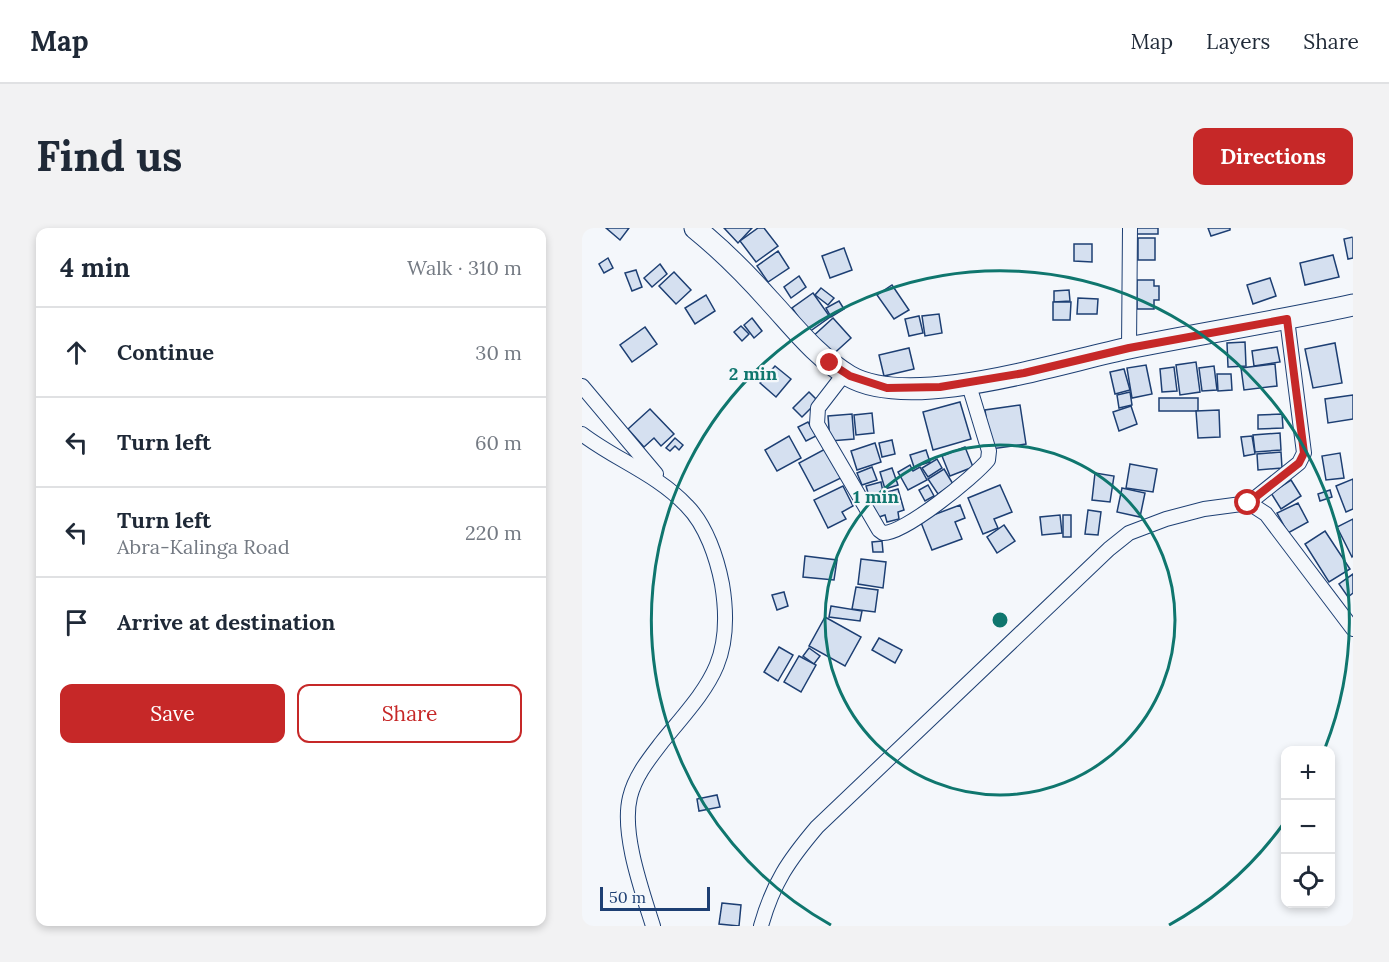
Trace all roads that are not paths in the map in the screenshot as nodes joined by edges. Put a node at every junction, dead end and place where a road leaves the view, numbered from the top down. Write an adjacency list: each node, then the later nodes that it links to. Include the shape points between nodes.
1 (695, 228): 6 (main road, via 724,252 808,345)
2 (1130, 228): 5 (street)
3 (1353, 305): 4 (main road)
4 (1287, 319): 5 (main road); 11 (street, via 1304,453 1299,463)
5 (1129, 348): 7 (main road)
6 (845, 373): 7 (main road, via 887,388); 7 (street, via 818,408 817,424 883,533 901,528 938,504 988,460)
7 (968, 382)
8 (582, 386): 10 (street)
9 (582, 434): 10 (street)
10 (665, 484): 13 (street, via 689,508 708,537 719,570 725,628 722,656 713,676 651,756 629,800 631,848)
11 (1248, 503): 12 (street, via 1266,514); 14 (street, via 1166,519 1130,533 1109,549 817,827 777,879)
12 (1353, 629)
13 (653, 926)
14 (761, 926)

